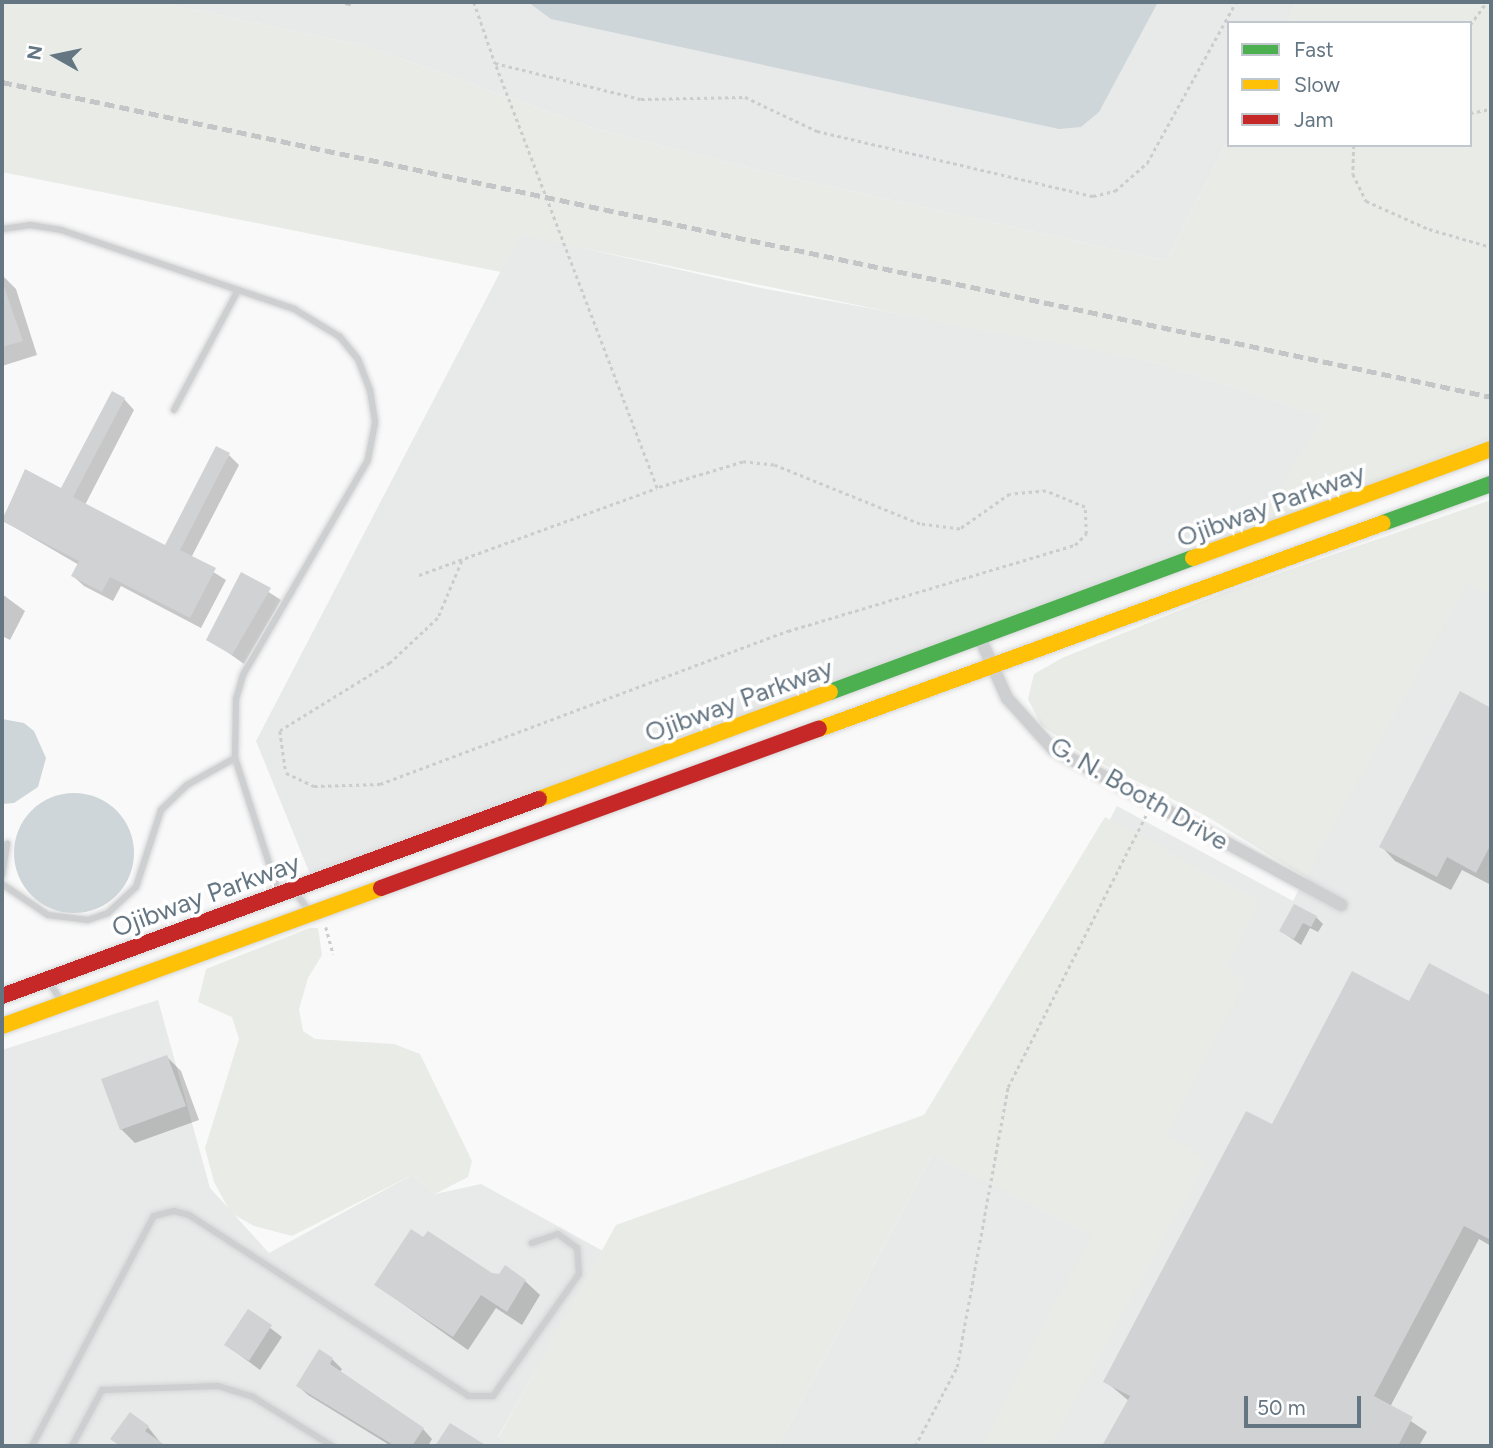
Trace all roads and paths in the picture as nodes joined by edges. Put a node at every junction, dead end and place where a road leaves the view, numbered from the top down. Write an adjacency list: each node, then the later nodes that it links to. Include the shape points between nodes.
1 (474, 2): 5 (path)
2 (1236, 2): 5 (path, via 1147,163 1115,191 1093,196 817,131 745,97 641,99)
3 (1487, 2): 4 (path)
4 (1472, 22)
5 (495, 63): 15 (path)
6 (1491, 109): 7 (path)
7 (1472, 113)
8 (1354, 147): 10 (path, via 1353,174 1366,201 1429,229)
9 (2, 229): 11 (lane, via 30,225 61,230)
10 (1491, 247)
11 (238, 290): 12 (lane); 20 (lane, via 294,309 340,337 358,359 370,390 375,423 368,460 243,675 236,699)
12 (174, 410)
13 (1491, 449): 18 (main road, Ojibway Parkway)
14 (1491, 484): 19 (main road, Ojibway Parkway)
15 (657, 488): 16 (path); 16 (path, via 743,463 775,465 920,524 960,529 1010,494 1046,491 1085,507 1086,534 1075,545 788,631 380,784 314,786 286,773 280,731 390,663 438,618)
16 (462, 561): 17 (path)
17 (419, 575)
18 (980, 638): 19 (street, G. N. Booth Drive); 25 (main road, Ojibway Parkway)
19 (990, 666): 21 (street, G. N. Booth Drive, via 1014,708 1053,749); 27 (main road, Ojibway Parkway)
20 (235, 758): 24 (lane, via 187,785 161,810 136,887 108,913 89,920 48,915); 25 (lane)
21 (1152, 804): 26 (street, G. N. Booth Drive); 37 (path, via 1008,1087 957,1367)
22 (7, 843): 23 (lane)
23 (2, 876)
24 (2, 884)
25 (287, 893): 27 (lane); 29 (main road, Ojibway Parkway)
26 (1341, 905)
27 (316, 911): 28 (path); 31 (main road, Ojibway Parkway)
28 (333, 954)
29 (47, 979): 30 (main road, Ojibway Parkway); 31 (lane)
30 (2, 996)
31 (63, 1004): 32 (main road, Ojibway Parkway)
32 (2, 1026)
33 (531, 1242): 34 (lane, via 558,1234 577,1248 579,1274 493,1396 469,1396 189,1215 174,1211 154,1216)
34 (32, 1446)
35 (72, 1446): 36 (lane, via 102,1390 218,1386 253,1397)
36 (332, 1446)
37 (915, 1446)

